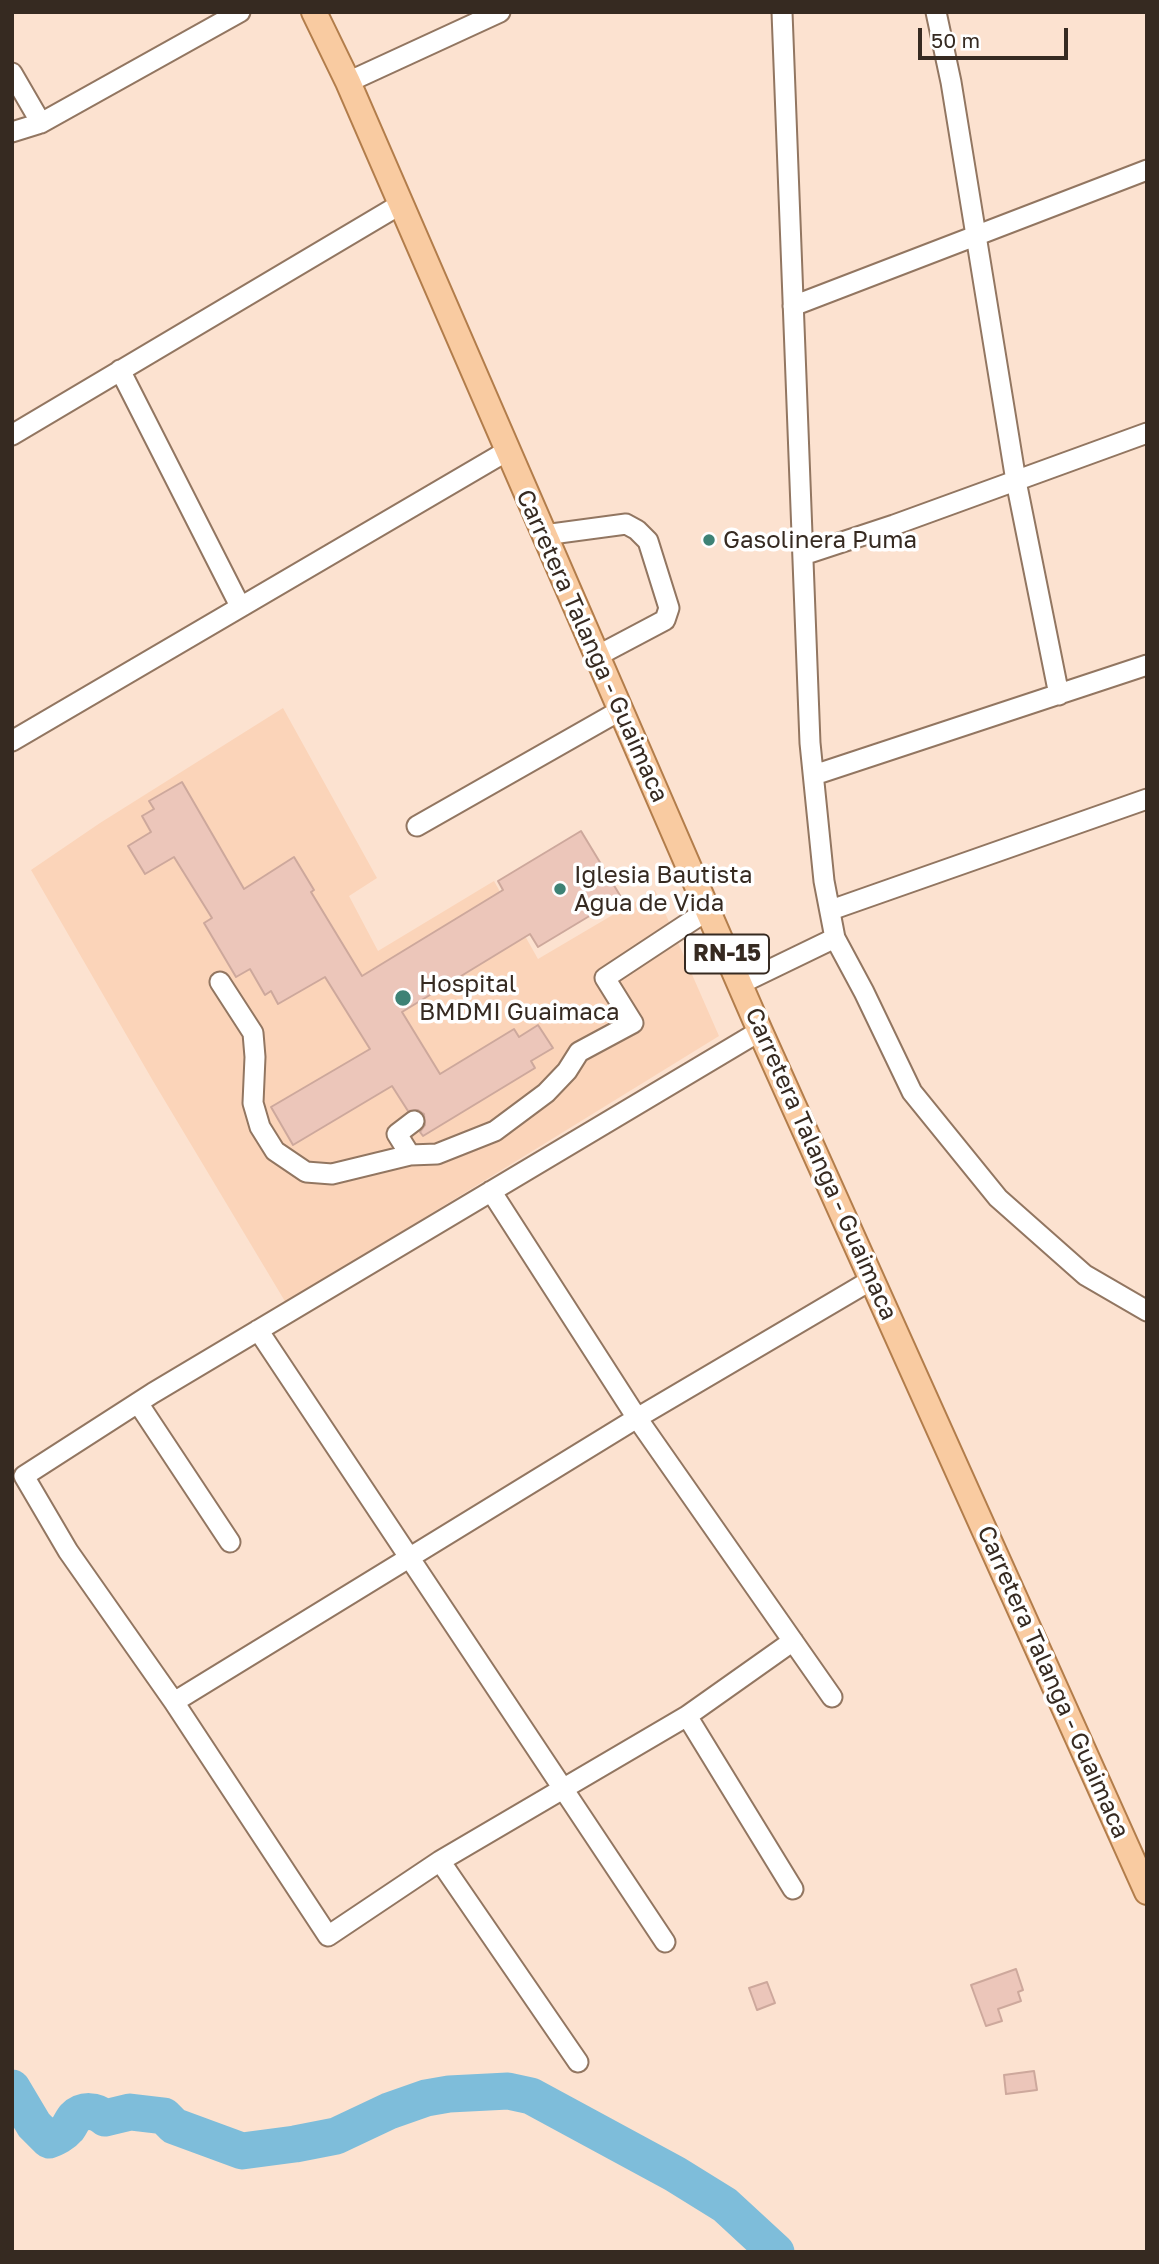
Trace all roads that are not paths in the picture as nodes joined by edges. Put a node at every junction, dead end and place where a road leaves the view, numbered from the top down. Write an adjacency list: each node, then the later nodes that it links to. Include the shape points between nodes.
1 (240, 12): 8 (street)
2 (314, 12): 7 (main road, Carretera Talanga - Guaimaca / RN-15)
3 (500, 12): 7 (street)
4 (782, 12): 13 (street)
5 (936, 12): 12 (street)
6 (12, 73): 8 (street)
7 (348, 82): 11 (main road, Carretera Talanga - Guaimaca / RN-15)
8 (41, 123): 9 (street)
9 (12, 132)
10 (1147, 170): 12 (street)
11 (401, 204): 14 (street); 17 (main road, Carretera Talanga - Guaimaca / RN-15)
12 (976, 237): 13 (street); 18 (street)
13 (793, 306): 20 (street)
14 (120, 370): 16 (street); 21 (street)
15 (1147, 433): 18 (street)
16 (12, 435)
17 (507, 450): 19 (main road, Carretera Talanga - Guaimaca / RN-15); 21 (street)
18 (1016, 481): 20 (street); 24 (street)
19 (544, 535): 22 (main road, Carretera Talanga - Guaimaca / RN-15); 22 (street, via 626,524 648,541 668,615)
20 (803, 555): 27 (street)
21 (240, 606): 26 (street)
22 (597, 656): 25 (main road, Carretera Talanga - Guaimaca / RN-15)
23 (1147, 665): 24 (street)
24 (1059, 695): 27 (street)
25 (621, 710): 29 (street); 30 (main road, Carretera Talanga - Guaimaca / RN-15)
26 (12, 741)
27 (814, 775): 31 (street)
28 (1147, 799): 31 (street)
29 (417, 826)
30 (708, 910): 34 (main road, Carretera Talanga - Guaimaca / RN-15); 37 (street, via 605,978 633,1023 579,1052 546,1093 495,1131 437,1154)
31 (831, 910): 32 (street)
32 (835, 938): 34 (street); 40 (street, via 912,1091 998,1198 1085,1275)
33 (220, 982): 37 (street, via 253,1033 253,1103 260,1127 275,1150 306,1172 332,1174)
34 (740, 984): 35 (main road, Carretera Talanga - Guaimaca / RN-15)
35 (761, 1031): 38 (street); 39 (main road, Carretera Talanga - Guaimaca / RN-15)
36 (414, 1121): 37 (street, via 397,1134)
37 (410, 1155)
38 (491, 1191): 41 (street); 43 (street)
39 (873, 1279): 43 (street); 53 (main road, Carretera Talanga - Guaimaca / RN-15)
40 (1147, 1311)
41 (258, 1330): 42 (street); 45 (street)
42 (138, 1403): 44 (street); 48 (street, via 24,1476 68,1551)
43 (637, 1418): 45 (street); 46 (street)
44 (230, 1542)
45 (411, 1558): 48 (street); 50 (street)
46 (793, 1641): 47 (street); 49 (street)
47 (832, 1697)
48 (174, 1702): 51 (street, via 328,1936)
49 (687, 1716): 50 (street); 52 (street)
50 (563, 1788): 51 (street); 54 (street)
51 (440, 1861): 55 (street)
52 (793, 1889)
53 (1147, 1892)
54 (664, 1942)
55 (578, 2062)

